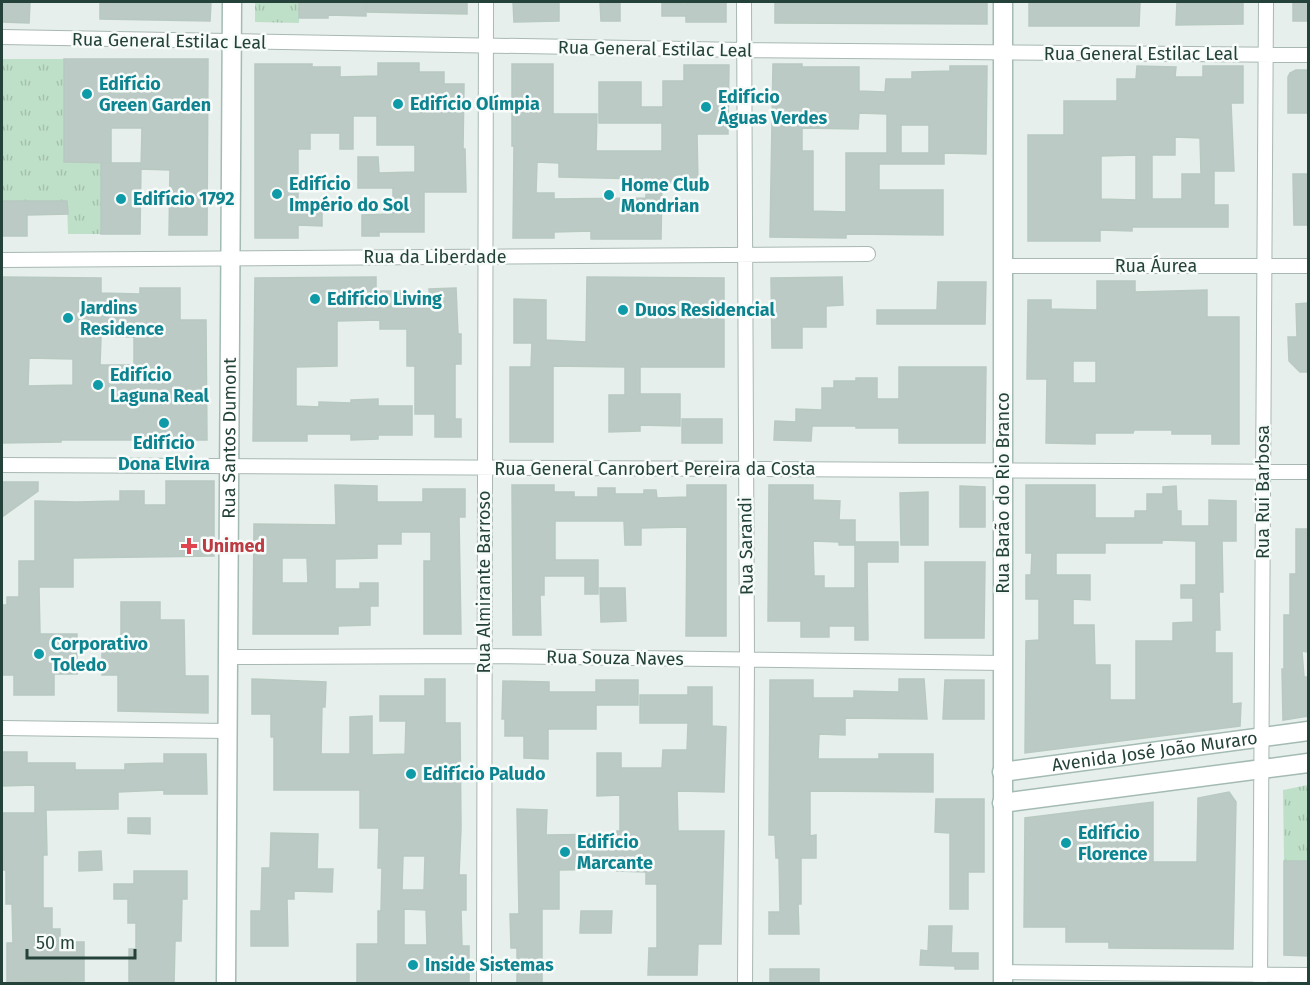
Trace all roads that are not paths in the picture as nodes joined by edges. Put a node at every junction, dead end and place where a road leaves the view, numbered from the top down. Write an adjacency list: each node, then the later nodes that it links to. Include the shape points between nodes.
1 (232, 2): 7 (street, Rua Santos Dumont)
2 (486, 2): 8 (street, Rua Almirante Barroso)
3 (744, 2): 9 (street, Rua Sarandi)
4 (1003, 2): 10 (street, Rua Barão do Rio Branco)
5 (1266, 2): 11 (street, Rua Rui Barbosa)
6 (2, 37): 7 (street, Rua General Estilac Leal)
7 (231, 42): 8 (street, Rua General Estilac Leal); 16 (street, Rua Santos Dumont)
8 (485, 46): 9 (street, Rua General Estilac Leal); 14 (street, Rua Almirante Barroso)
9 (744, 50): 10 (street, Rua General Estilac Leal); 15 (street, Rua Sarandi)
10 (1003, 53): 11 (street, Rua General Estilac Leal); 18 (street, Rua Barão do Rio Branco)
11 (1266, 55): 12 (street, Rua General Estilac Leal); 19 (street, Rua Rui Barbosa)
12 (1308, 55)
13 (868, 254): 15 (street, Rua da Liberdade)
14 (485, 256): 15 (street, Rua da Liberdade); 16 (street, Rua da Liberdade); 23 (street, Rua Almirante Barroso)
15 (746, 256): 24 (street, Rua Sarandi)
16 (230, 258): 17 (street, Rua da Liberdade); 22 (street, Rua Santos Dumont)
17 (2, 260)
18 (1002, 266): 19 (street, Rua Áurea); 25 (street, Rua Barão do Rio Branco)
19 (1264, 266): 20 (street, Rua Áurea); 26 (street, Rua Rui Barbosa)
20 (1308, 266)
21 (2, 465): 22 (street, Rua General Canrobert Pereira da Costa)
22 (230, 468): 23 (street, Rua General Canrobert Pereira da Costa); 29 (street, Rua Santos Dumont)
23 (485, 468): 24 (street, Rua General Canrobert Pereira da Costa); 28 (street, Rua Almirante Barroso)
24 (745, 469): 25 (street, Rua General Canrobert Pereira da Costa); 30 (street, Rua Sarandi)
25 (1003, 470): 26 (street, Rua General Canrobert Pereira da Costa); 31 (street, Rua Barão do Rio Branco)
26 (1263, 472): 27 (street, Rua General Canrobert Pereira da Costa); 35 (street, Rua Rui Barbosa)
27 (1308, 472)
28 (484, 656): 29 (street, Rua Souza Naves); 30 (street, Rua Souza Naves); 46 (street, Rua Almirante Barroso)
29 (228, 657): 33 (street, Rua Santos Dumont)
30 (747, 660): 31 (street, Rua Souza Naves); 47 (street, Rua Sarandi)
31 (1003, 663): 39 (street, Rua Barão do Rio Branco)
32 (2, 729): 33 (street)
33 (227, 731): 45 (street, Rua Santos Dumont)
34 (1308, 731): 35 (street, Avenida José João Muraro)
35 (1262, 738): 36 (street, Avenida José João Muraro); 38 (street, Rua Rui Barbosa)
36 (1116, 757): 39 (street, Avenida José João Muraro); 40 (street, via 1082,771 1040,776 1034,785)
37 (1308, 763): 38 (street, Avenida José João Muraro)
38 (1261, 769): 40 (street, Avenida José João Muraro); 44 (street, Rua Rui Barbosa)
39 (1002, 772): 41 (street, Rua Barão do Rio Branco)
40 (1041, 798): 41 (street, Avenida José João Muraro)
41 (1002, 802): 43 (street, Rua Barão do Rio Branco)
42 (1308, 975): 44 (street)
43 (1003, 978): 44 (street)
44 (1260, 979)
45 (226, 984)
46 (484, 984)
47 (745, 984)

